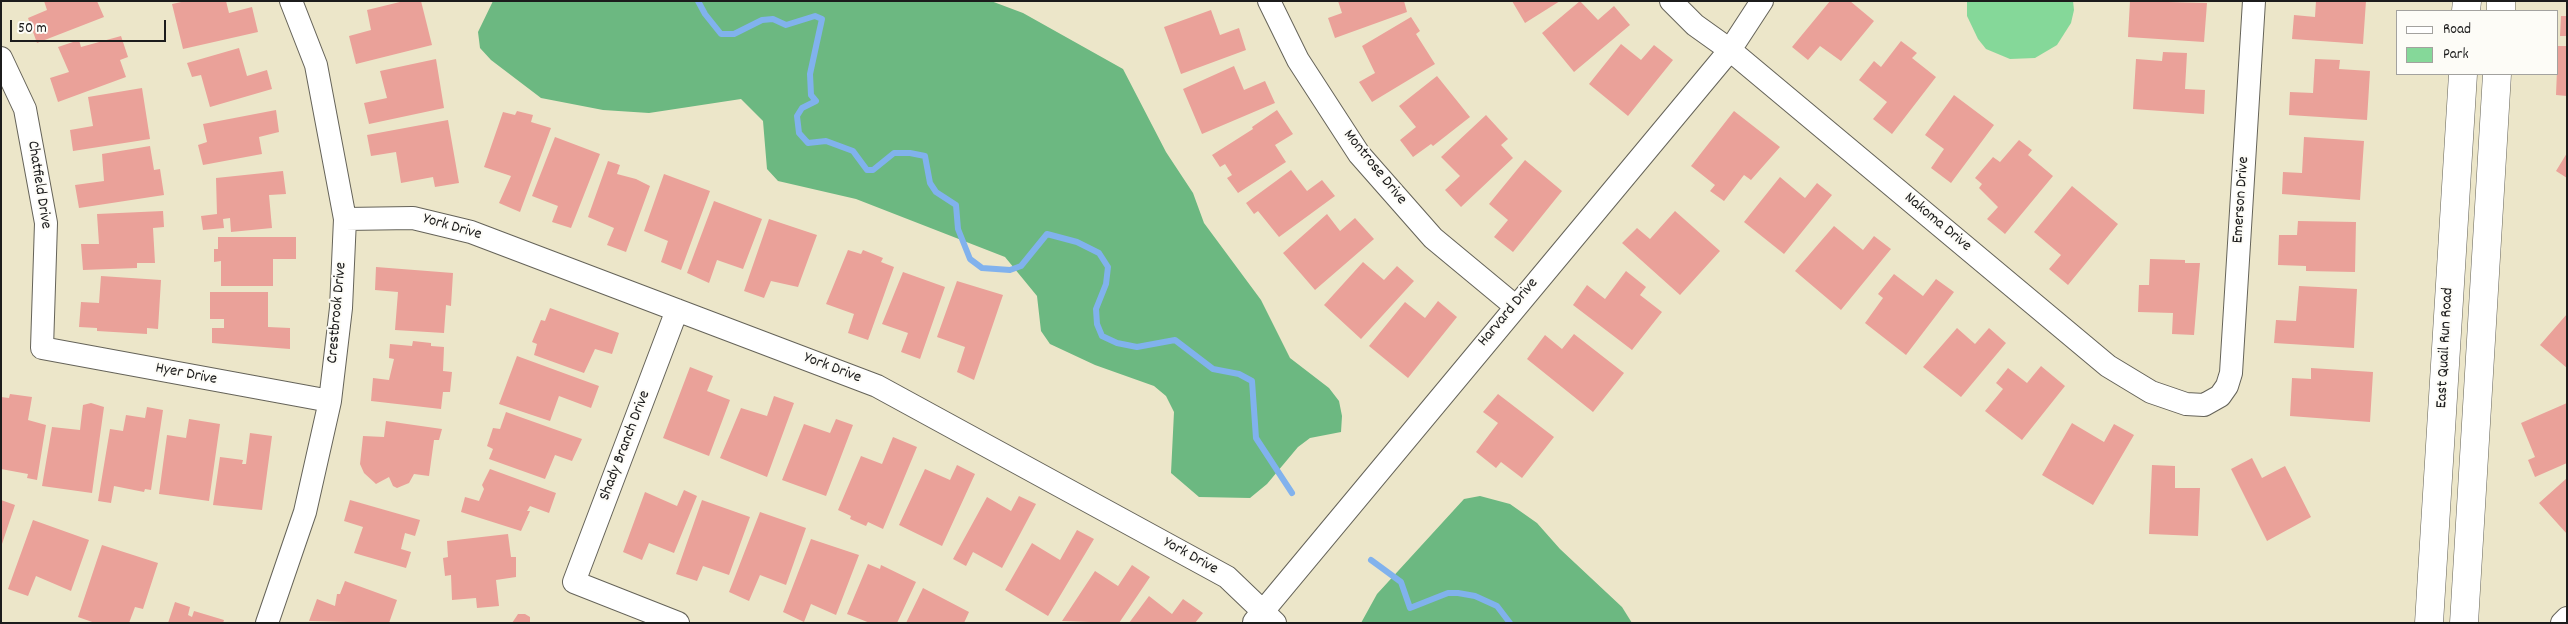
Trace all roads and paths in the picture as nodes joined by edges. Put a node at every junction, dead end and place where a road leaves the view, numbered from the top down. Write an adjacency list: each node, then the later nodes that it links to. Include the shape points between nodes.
1 (291, 1): 10 (street, Crestbrook Drive, via 316,65)
2 (1269, 1): 11 (street, Montrose Drive, via 1298,60 1359,154 1433,238)
3 (1670, 1): 6 (street, Nakoma Drive, via 1695,25)
4 (1762, 1): 6 (street, Harvard Drive)
5 (2254, 1): 14 (street, Emerson Drive, via 2230,373)
6 (1730, 50): 11 (street, Harvard Drive); 14 (street, Nakoma Drive, via 2108,366 2151,392 2186,404 2204,405)
7 (1, 58): 13 (street, Chatfield Drive, via 25,109 46,224)
8 (2463, 75): 20 (street, East Quail Run Road)
9 (2497, 75): 21 (street)
10 (344, 219): 12 (street, York Drive, via 413,218 471,232); 15 (street, Crestbrook Drive, via 340,308)
11 (1515, 306): 17 (street, Harvard Drive)
12 (677, 310): 17 (street, York Drive, via 877,386 1228,577); 19 (street, Shady Branch Drive, via 574,582)
13 (42, 348): 15 (street, Hyer Drive)
14 (2220, 396)
15 (330, 401): 18 (street, Crestbrook Drive, via 305,512)
16 (2567, 618): 22 (street)
17 (1264, 619)
18 (267, 623)
19 (678, 623)
20 (2429, 623)
21 (2464, 623)
22 (2562, 623)

